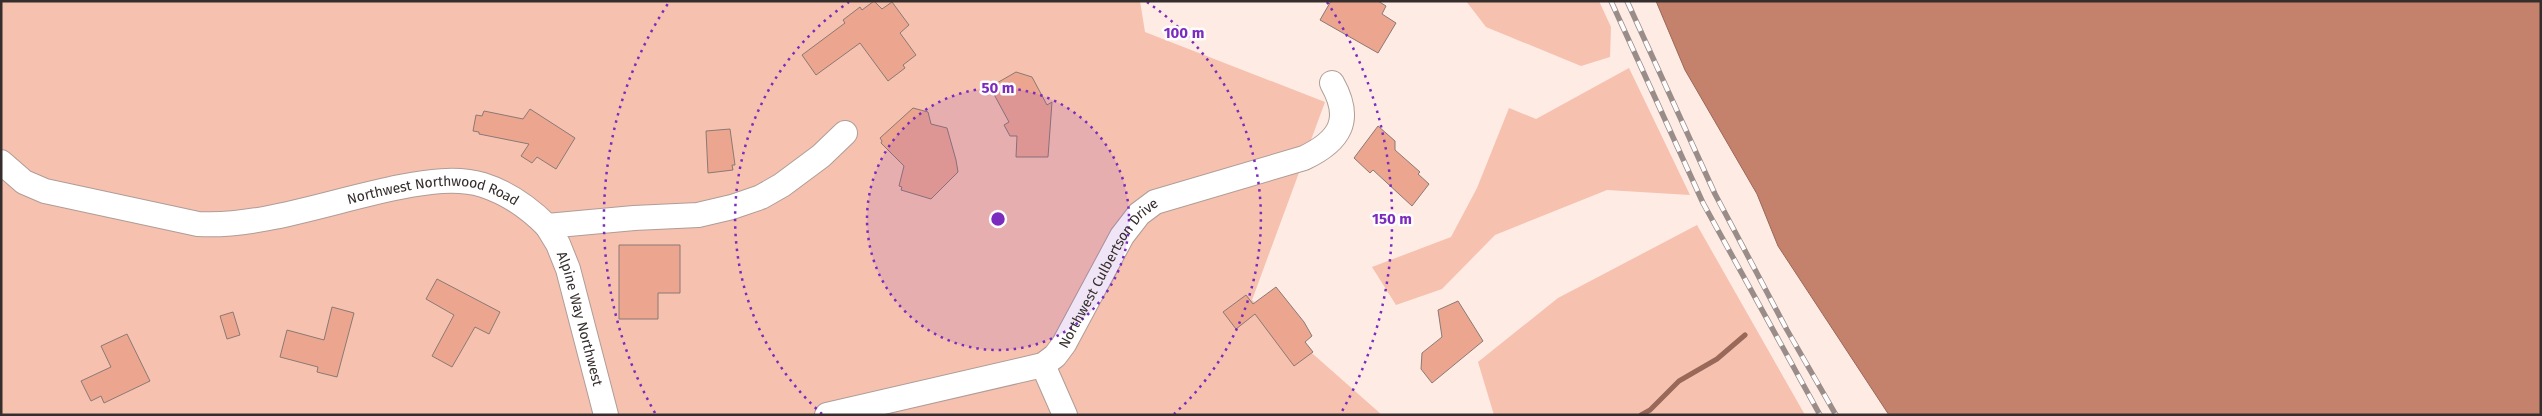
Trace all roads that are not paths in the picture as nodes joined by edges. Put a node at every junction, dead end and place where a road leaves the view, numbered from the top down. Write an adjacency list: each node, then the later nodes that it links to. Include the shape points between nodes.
1 (1332, 83): 5 (street, Northwest Culbertson Drive, via 1343,112 1341,126 1321,150 1304,158 1176,194 1155,202 1139,214 1122,236 1064,344)
2 (844, 133): 4 (street, via 821,156 782,185 732,207 698,215)
3 (1, 162): 4 (street, Northwest Northwood Road, via 24,182 45,191 198,224 245,223 370,193 453,181 483,185 532,211)
4 (547, 226): 6 (street, Alpine Way Northwest, via 568,269)
5 (1043, 365): 7 (street); 8 (street)
6 (606, 415)
7 (826, 415)
8 (1065, 415)

